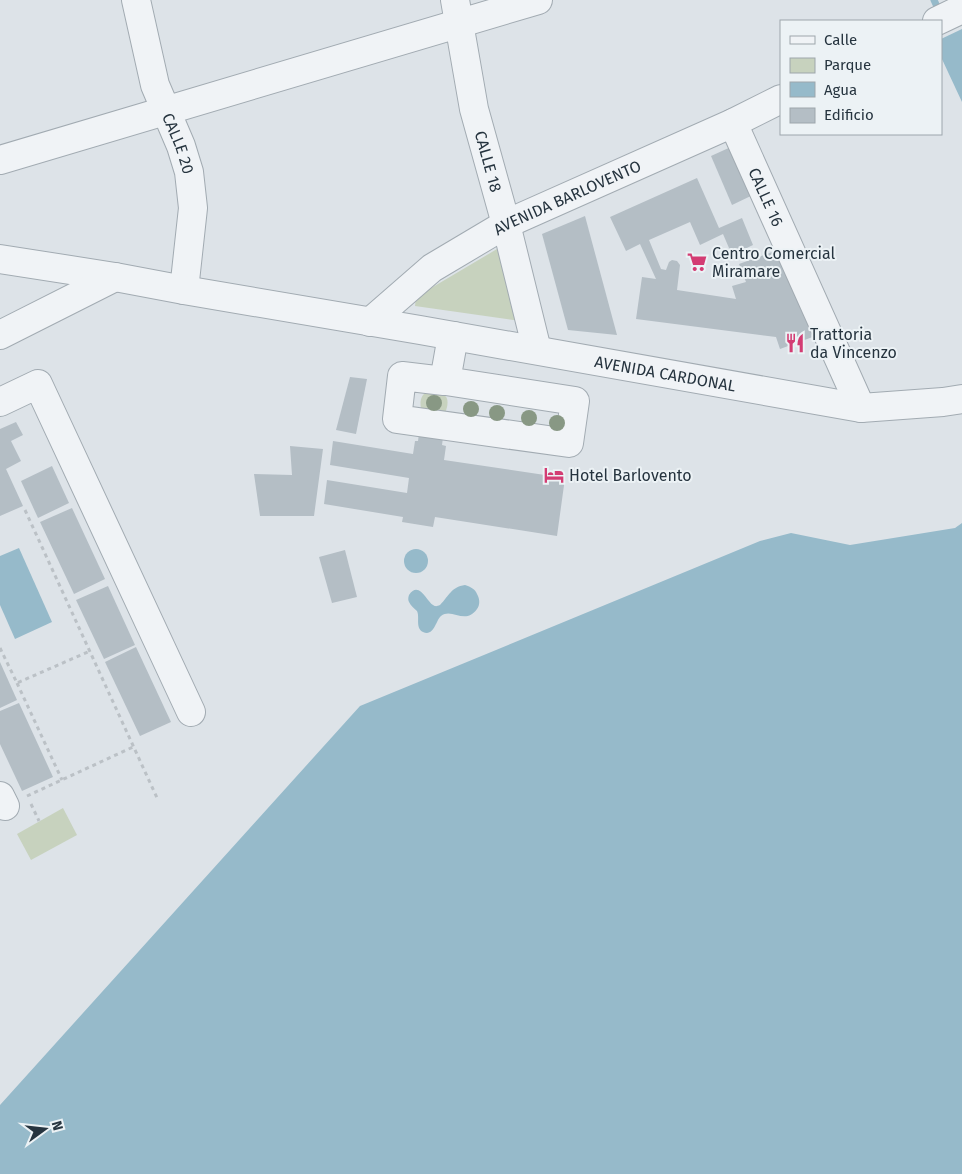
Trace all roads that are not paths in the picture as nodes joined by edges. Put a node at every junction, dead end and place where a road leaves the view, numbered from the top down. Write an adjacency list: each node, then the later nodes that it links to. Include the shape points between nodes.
1 (136, 0): 7 (street, CALLE 20, via 155,86)
2 (538, 0): 4 (street)
3 (962, 9): 5 (street)
4 (456, 12): 7 (street); 10 (street, CALLE 18, via 474,109)
5 (939, 20)
6 (780, 100): 8 (street, AVENIDA BARLOVENTO)
7 (165, 110): 9 (street); 13 (street, CALLE 20, via 182,146 193,208)
8 (733, 123): 10 (street, AVENIDA BARLOVENTO); 20 (street, CALLE 16)
9 (0, 160)
10 (506, 224): 14 (street, AVENIDA BARLOVENTO, via 432,268); 17 (street, CALLE 18)
11 (0, 259): 12 (street, AVENIDA CARDONAL)
12 (115, 277): 13 (street, AVENIDA CARDONAL); 15 (street)
13 (184, 290): 14 (street, AVENIDA CARDONAL)
14 (370, 322): 16 (street, AVENIDA CARDONAL)
15 (0, 335)
16 (453, 336): 16 (street, via 444,381 402,376 397,419 569,443 575,401 446,381); 17 (street, AVENIDA CARDONAL)
17 (537, 350): 20 (street, AVENIDA CARDONAL)
18 (962, 399): 20 (street, AVENIDA CARDONAL)
19 (0, 402): 21 (street, via 38,384)
20 (861, 408)
21 (191, 712)

